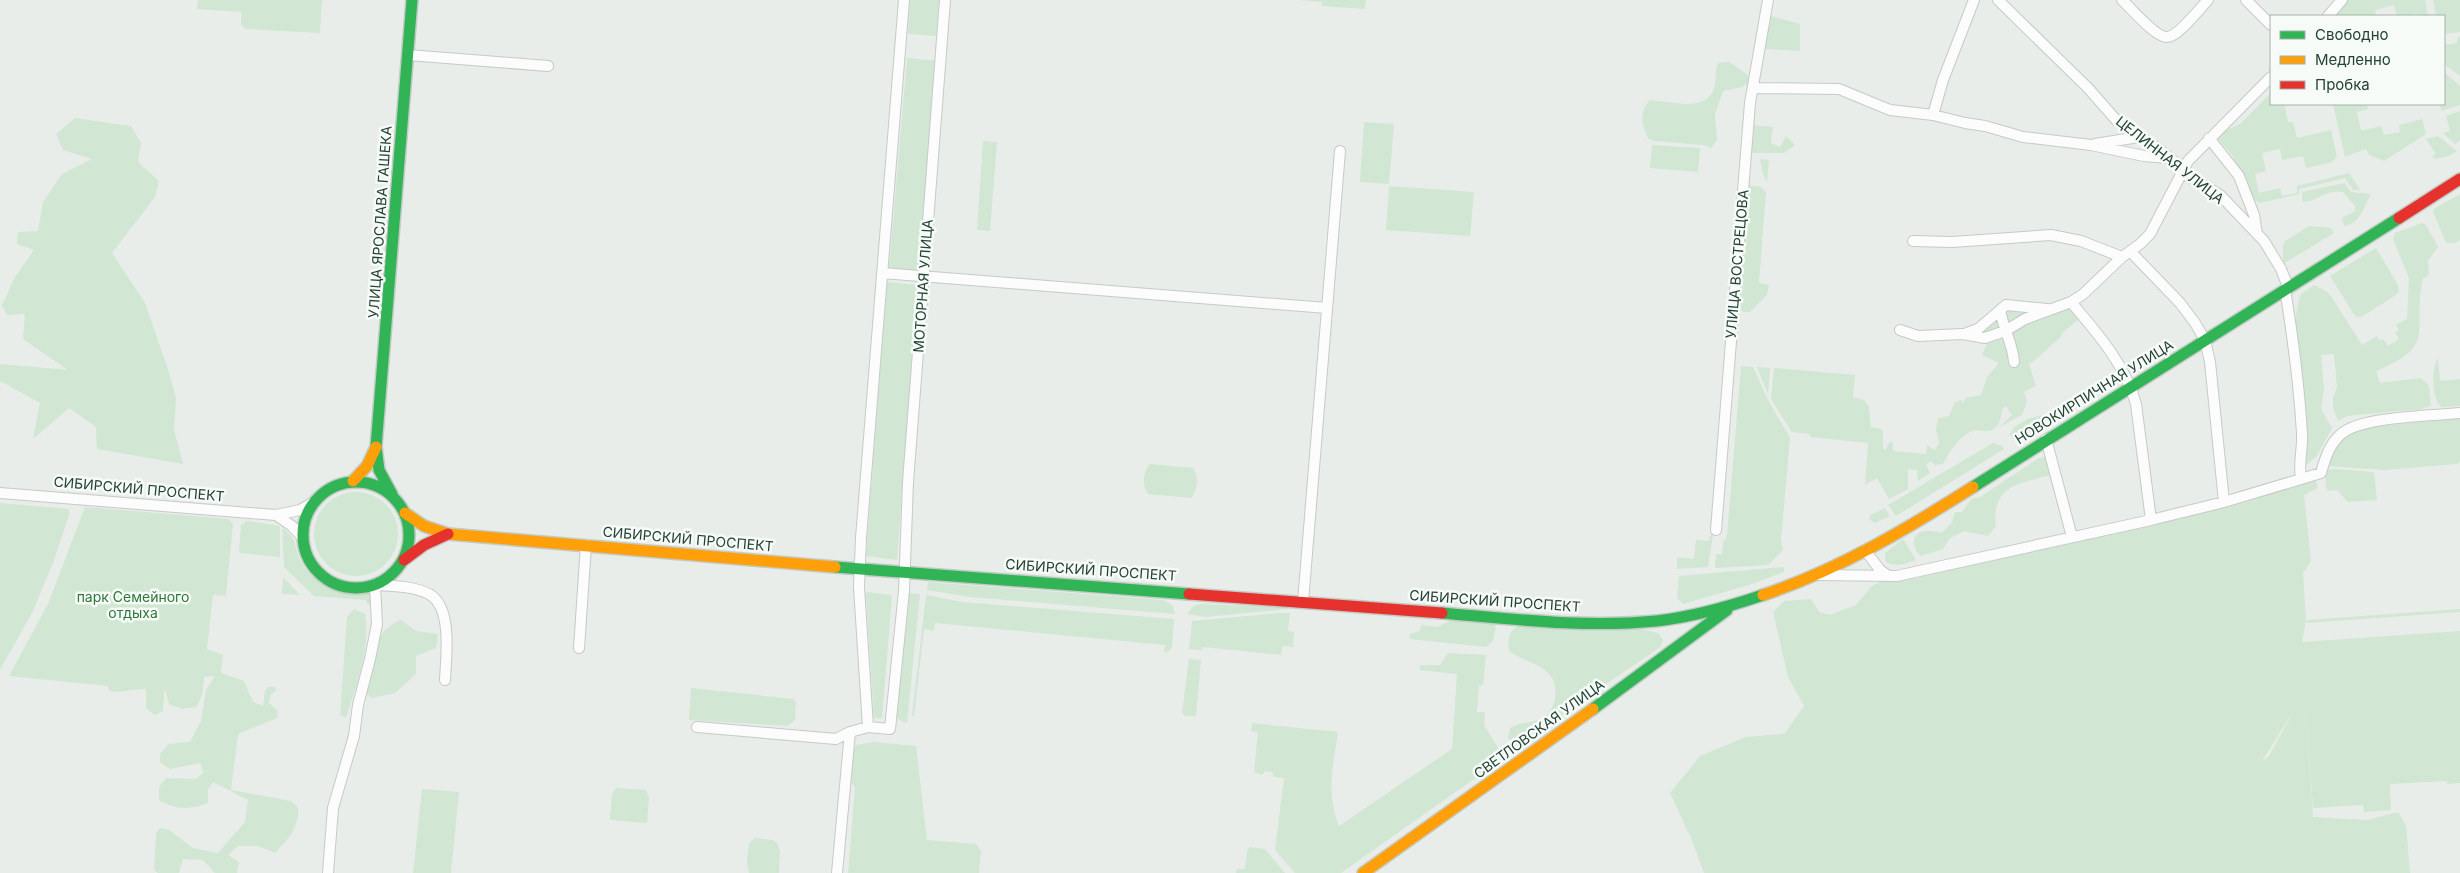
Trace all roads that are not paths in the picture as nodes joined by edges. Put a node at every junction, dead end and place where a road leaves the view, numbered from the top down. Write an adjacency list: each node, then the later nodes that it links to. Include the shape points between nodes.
1 (412, 0): 13 (main road, УЛИЦА ЯРОСЛАВА ГАШЕКА)
2 (904, 0): 28 (street)
3 (945, 0): 29 (street, МОТОРНАЯ УЛИЦА)
4 (1768, 0): 16 (street, УЛИЦА ВОСТРЕЦОВА)
5 (1974, 0): 17 (street)
6 (1998, 0): 18 (street, ЦЕЛИННАЯ УЛИЦА, via 2117,121)
7 (2122, 0): 8 (street, via 2158,35 2166,38 2174,35)
8 (2208, 0)
9 (2246, 0): 12 (street)
10 (2342, 0): 11 (street)
11 (2329, 15)
12 (2270, 24)
13 (408, 55): 14 (street); 43 (main road, УЛИЦА ЯРОСЛАВА ГАШЕКА)
14 (548, 66)
15 (2270, 78): 19 (street)
16 (1753, 88): 17 (street, via 1839,90 1890,110); 53 (street, УЛИЦА ВОСТРЕЦОВА)
17 (1933, 115): 20 (street, via 2022,136)
18 (2139, 136): 20 (street); 22 (street, ЦЕЛИННАЯ УЛИЦА)
19 (2209, 138): 23 (street); 25 (street, via 2239,176)
20 (2091, 145): 22 (street)
21 (1340, 151): 32 (street)
22 (2168, 158): 23 (street, ЦЕЛИННАЯ УЛИЦА)
23 (2183, 170): 25 (street, ЦЕЛИННАЯ УЛИЦА, via 2220,195); 27 (street, via 2150,234)
24 (2460, 179): 30 (main road, НОВОКИРПИЧНАЯ УЛИЦА)
25 (2257, 234): 30 (street, ЦЕЛИННАЯ УЛИЦА, via 2272,250)
26 (1913, 241): 27 (street, via 1952,242 2051,235)
27 (2126, 254): 31 (street); 38 (street, via 2180,303)
28 (882, 273): 29 (street); 60 (street)
29 (924, 276): 32 (street); 61 (street, МОТОРНАЯ УЛИЦА)
30 (2287, 288): 38 (main road, НОВОКИРПИЧНАЯ УЛИЦА); 44 (street, ЦЕЛИННАЯ УЛИЦА, via 2302,435)
31 (2071, 302): 33 (street); 40 (street, via 2116,359)
32 (1327, 308): 65 (street)
33 (2056, 308): 34 (street, via 2038,309 2012,304); 36 (street, via 2025,319)
34 (2000, 310): 36 (street); 37 (street, via 1978,329)
35 (1900, 330): 37 (street, via 1918,336)
36 (2005, 331): 37 (street, via 1984,338); 39 (street)
37 (1963, 334)
38 (2205, 340): 40 (main road, НОВОКИРПИЧНАЯ УЛИЦА); 48 (street)
39 (2014, 362)
40 (2131, 386): 42 (main road, НОВОКИРПИЧНАЯ УЛИЦА); 52 (street)
41 (2460, 413): 44 (street, via 2372,421 2354,426 2340,434 2325,456 2322,473)
42 (2046, 439): 55 (street); 58 (main road, НОВОКИРПИЧНАЯ УЛИЦА, via 1923,519)
43 (376, 447): 45 (main road, via 372,461); 47 (main road, via 379,470)
44 (2301, 478): 48 (street)
45 (353, 481): 47 (main road, via 381,487); 49 (main road, СИБИРСКИЙ ПРОСПЕКТ, via 335,486)
46 (0, 493): 51 (street, СИБИРСКИЙ ПРОСПЕКТ)
47 (392, 494): 50 (main road)
48 (2224, 502): 52 (street)
49 (312, 503): 51 (street, СИБИРСКИЙ ПРОСПЕКТ, via 300,510); 56 (main road, via 305,518)
50 (405, 513): 54 (main road, via 424,526); 59 (main road, via 409,534)
51 (276, 515): 56 (street)
52 (2152, 520): 55 (street)
53 (1716, 530)
54 (448, 534): 57 (main road, СИБИРСКИЙ ПРОСПЕКТ); 59 (main road, via 421,545)
55 (2072, 537): 62 (street, via 1897,576)
56 (303, 538): 64 (main road, via 307,556 316,571 329,581 344,587)
57 (586, 545): 60 (main road, СИБИРСКИЙ ПРОСПЕКТ); 67 (street)
58 (1865, 550): 62 (street); 63 (main road, НОВОКИРПИЧНАЯ УЛИЦА)
59 (404, 560): 64 (main road, via 389,577)
60 (860, 568): 61 (main road, СИБИРСКИЙ ПРОСПЕКТ); 70 (street)
61 (904, 572): 65 (main road, СИБИРСКИЙ ПРОСПЕКТ); 70 (street, МОТОРНАЯ УЛИЦА, via 890,729)
62 (1887, 575): 63 (street)
63 (1808, 576): 66 (main road, НОВОКИРПИЧНАЯ УЛИЦА)
64 (375, 585): 68 (street, via 402,586 429,594 437,600 446,626); 72 (street, via 377,624 352,743 333,808)
65 (1303, 602): 66 (main road, СИБИРСКИЙ ПРОСПЕКТ, via 1584,623 1678,618)
66 (1731, 607): 74 (main road, СВЕТЛОВСКАЯ УЛИЦА)
67 (579, 648)
68 (445, 680)
69 (697, 727): 71 (street, via 836,739)
70 (868, 727): 71 (street)
71 (850, 732): 73 (street)
72 (328, 873)
73 (837, 873)
74 (1363, 873)

